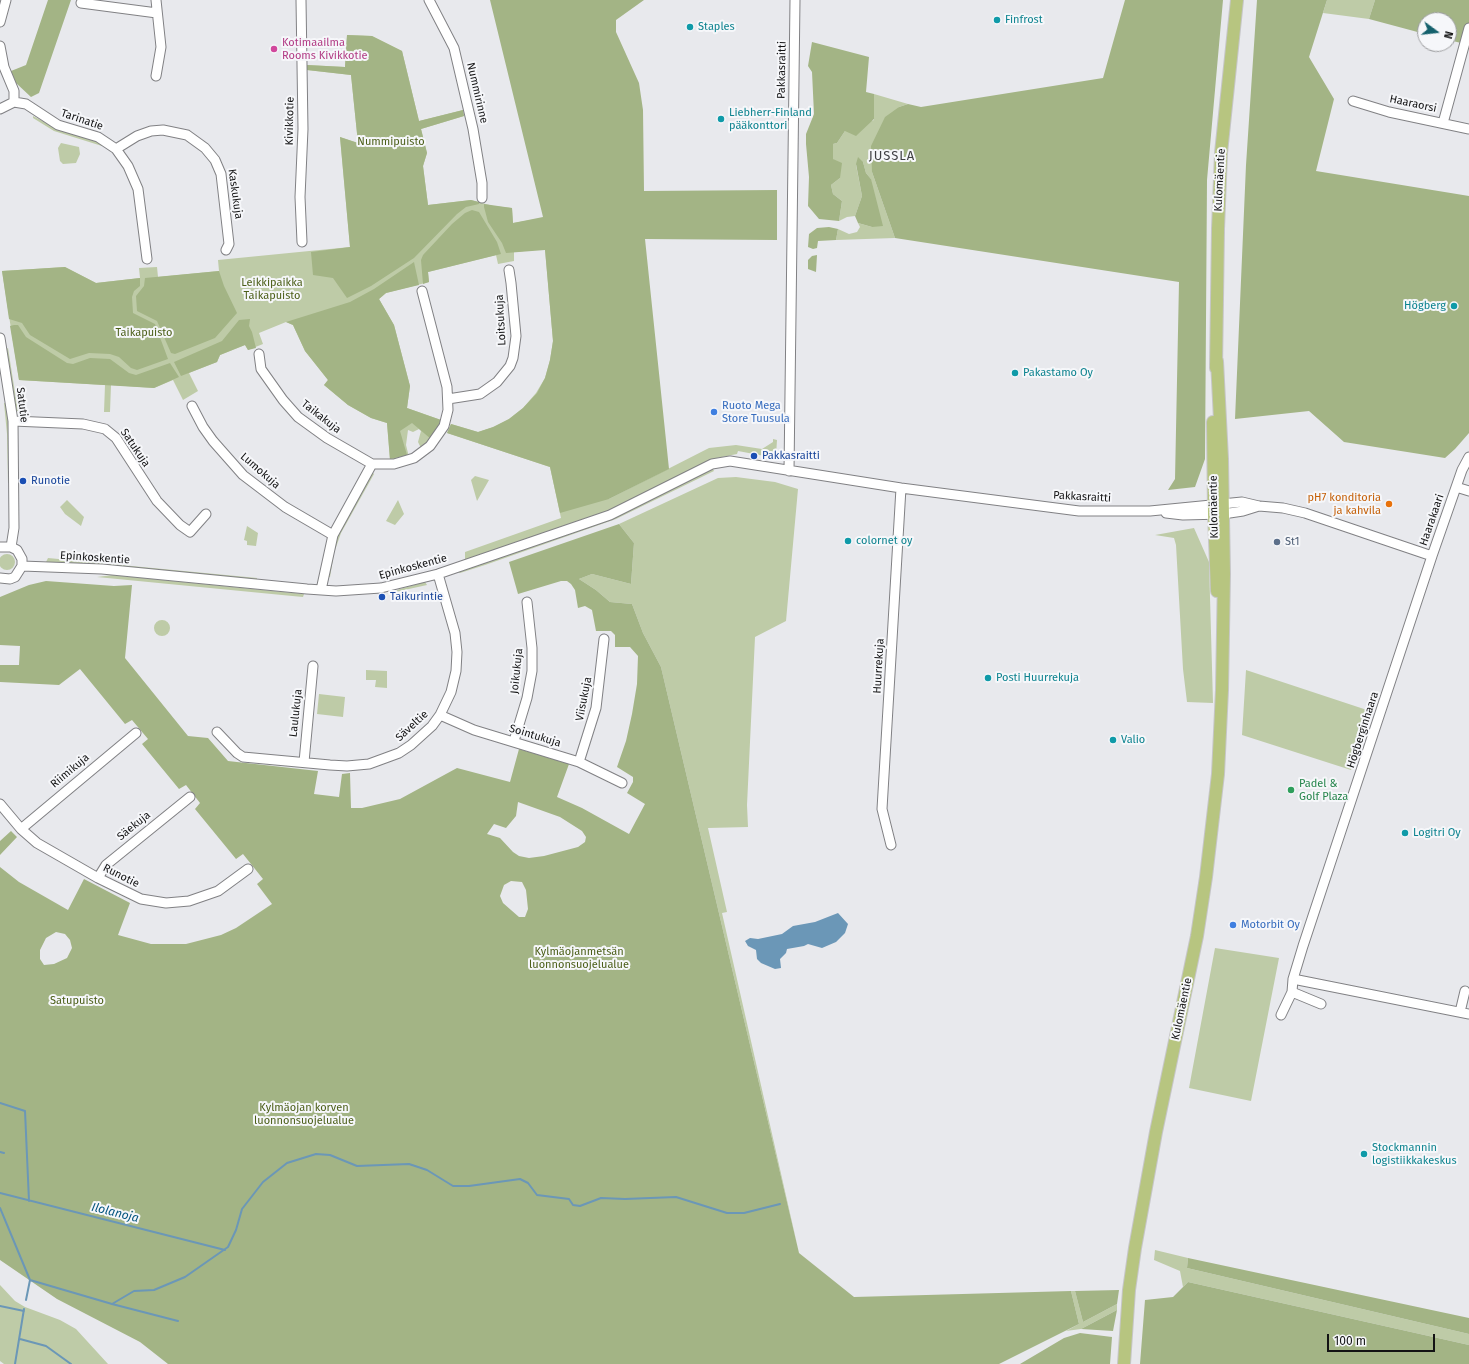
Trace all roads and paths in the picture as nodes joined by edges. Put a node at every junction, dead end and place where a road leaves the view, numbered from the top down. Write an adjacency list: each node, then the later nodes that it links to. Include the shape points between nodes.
1 (6, 0): 9 (street)
2 (156, 0): 8 (street)
3 (301, 0): 20 (street, Kivikkotie)
4 (429, 0): 19 (street, Nummirinne, via 454,48 473,129)
5 (795, 0): 32 (street, Pakkasraitti)
6 (1237, 0): 36 (main road, Kulomäentie, via 1221,153 1218,229 1217,361 1212,441)
7 (81, 2): 8 (street)
8 (157, 13): 12 (street, via 161,47)
9 (0, 22)
10 (1469, 28): 16 (street)
11 (0, 46): 14 (street, via 4,67 14,90)
12 (156, 76)
13 (1353, 101): 16 (street, Haaraorsi, via 1389,112)
14 (14, 102): 15 (street); 18 (street, Tarinatie, via 26,104 58,125 98,137)
15 (0, 109)
16 (1443, 123): 17 (street, Haaraorsi)
17 (1469, 129)
18 (116, 149): 21 (street, Kaskukuja, via 142,134 162,130 187,135 205,148 215,160 221,174 229,244); 22 (street, Tarinatie, via 138,187)
19 (482, 198)
20 (302, 242)
21 (226, 250)
22 (147, 259)
23 (508, 270): 27 (street, Loitsukuja, via 516,336 510,366 497,382 483,392)
24 (422, 290): 27 (street)
25 (0, 338): 29 (street, Satutie)
26 (258, 354): 31 (street, Taikakuja, via 261,369 298,417 328,440)
27 (448, 399): 31 (street, via 444,426 430,446 404,462)
28 (192, 406): 38 (street, Lumokuja, via 213,441 243,475 284,507)
29 (13, 421): 37 (street, Satukuja, via 83,424 105,429 116,438 157,501 180,525 190,532); 40 (street, Satutie, via 14,528)
30 (1469, 457): 33 (street, Haarakaari)
31 (372, 464): 38 (street)
32 (789, 472): 34 (street, Pakkasraitti); 43 (street, Epinkoskentie, via 737,462 717,463 615,512)
33 (1456, 487): 35 (street); 41 (street, Haarakaari)
34 (901, 488): 36 (street, Pakkasraitti, via 1079,511); 59 (street, Huurrekuja, via 882,809)
35 (1469, 491)
36 (1218, 509): 41 (street, Haarakaari, via 1243,511 1259,506 1283,508); 68 (main road, Kulomäentie, via 1222,652 1218,774 1197,936 1136,1240 1129,1290)
37 (206, 514)
38 (332, 535): 45 (street)
39 (0, 547): 40 (street)
40 (11, 547): 42 (street, via 20,555)
41 (1432, 556): 62 (street, Högberginhaara)
42 (22, 566): 44 (street, via 15,577); 45 (street, Epinkoskentie, via 102,570)
43 (438, 574): 45 (street, Epinkoskentie, via 381,588); 49 (street, Säveltie, via 455,633 457,652 454,682)
44 (0, 578)
45 (320, 590)
46 (527, 602): 52 (street, Joikukuja, via 532,671)
47 (604, 639): 54 (street, Viisukuja, via 596,708)
48 (313, 666): 53 (street, Laulukuja)
49 (440, 715): 52 (street, Sointukuja, via 474,730); 53 (street, Säveltie, via 411,745 386,759 352,766)
50 (217, 732): 53 (street, Säveltie, via 243,756)
51 (136, 733): 58 (street, Riimikuja)
52 (514, 741): 54 (street, Sointukuja)
53 (304, 762)
54 (579, 762): 55 (street, Sointukuja)
55 (622, 783)
56 (190, 797): 61 (street, Säekuja, via 106,865)
57 (0, 804): 58 (street, Runotie)
58 (20, 830): 61 (street, Runotie, via 41,846)
59 (891, 845)
60 (248, 869): 61 (street, Runotie, via 218,891 182,903 160,903 141,899)
61 (98, 878)
62 (1293, 979): 64 (street, Högberginhaara); 66 (street)
63 (1465, 991): 66 (street)
64 (1292, 992): 65 (street); 67 (street)
65 (1321, 1004)
66 (1465, 1013)
67 (1281, 1015)
68 (1124, 1364)

